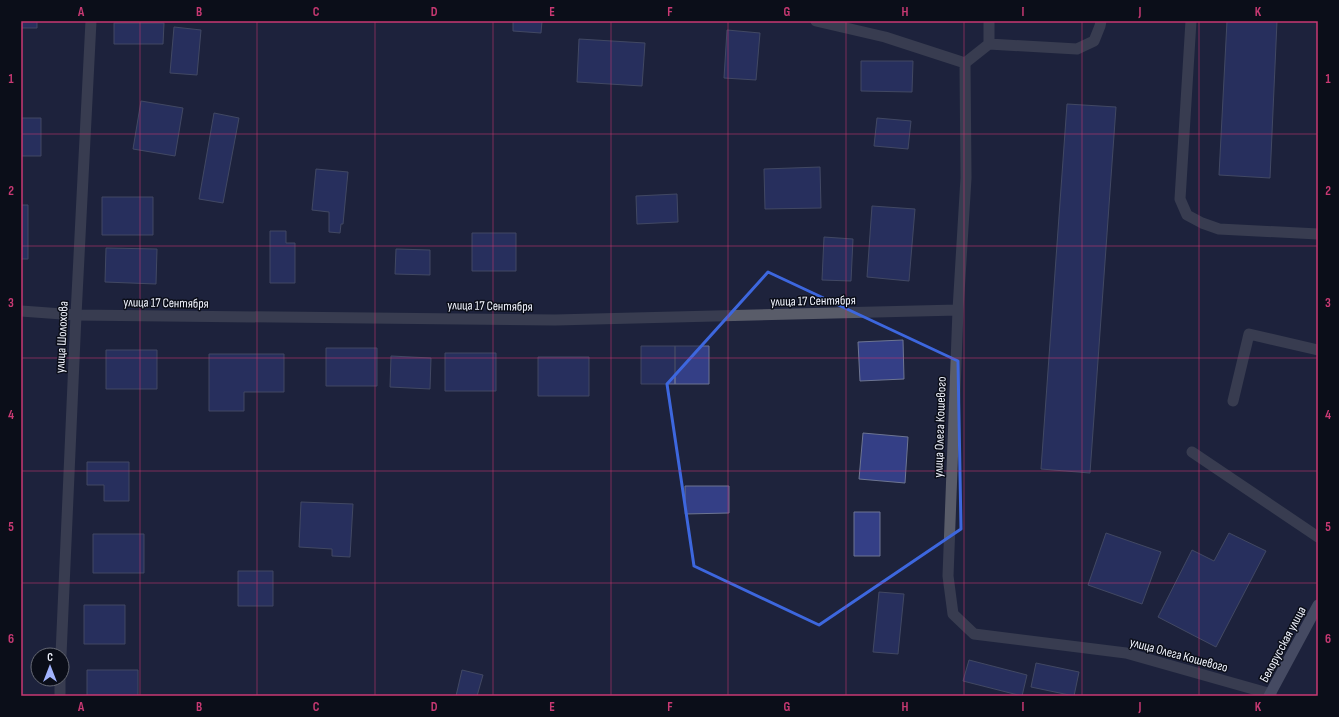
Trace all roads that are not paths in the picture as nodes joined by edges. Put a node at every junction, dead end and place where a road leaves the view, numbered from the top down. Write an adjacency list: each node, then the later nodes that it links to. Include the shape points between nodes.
1 (91, 21): 11 (street, улица Шолохова)
2 (816, 21): 7 (street, via 885,37)
3 (989, 21): 6 (street)
4 (1101, 21): 6 (street, via 1094,41 1078,49)
5 (1191, 21): 8 (street, via 1180,199 1187,215 1219,229)
6 (989, 44): 7 (street)
7 (965, 64): 9 (street, улица Олега Кошевого, via 966,178)
8 (1318, 234)
9 (958, 310): 11 (street, улица 17 Сентября, via 555,320); 18 (street, улица Олега Кошевого, via 948,576 953,614 974,634 1126,653)
10 (21, 312): 11 (street, улица 17 Сентября)
11 (76, 315): 17 (street, улица Шолохова)
12 (1318, 350): 13 (street, via 1249,334)
13 (1233, 401)
14 (1192, 452): 15 (street)
15 (1318, 537)
16 (1318, 604): 18 (main road, Белорусская улица)
17 (61, 647)
18 (1270, 695)

